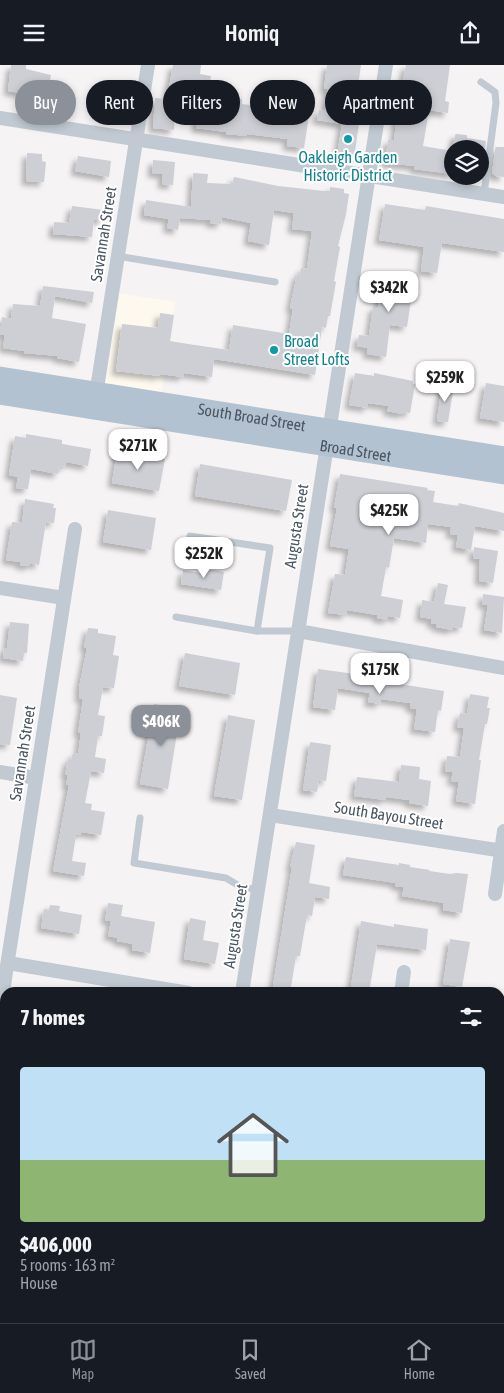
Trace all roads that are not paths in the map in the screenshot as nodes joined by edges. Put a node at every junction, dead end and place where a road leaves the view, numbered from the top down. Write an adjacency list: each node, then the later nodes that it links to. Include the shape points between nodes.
1 (148, 65): 5 (street, Savannah Street)
2 (386, 65): 6 (street, Augusta Street)
3 (481, 82): 7 (lane, via 494,92 496,103)
4 (0, 118): 5 (street)
5 (135, 140): 6 (street); 9 (street, Savannah Street)
6 (368, 177): 7 (street); 14 (street, Augusta Street)
7 (484, 194): 8 (street)
8 (504, 197)
9 (117, 256): 10 (lane); 13 (street, Savannah Street)
10 (275, 282)
11 (0, 377): 13 (main road)
12 (0, 394): 13 (main road, Broad Street)
13 (95, 400): 14 (main road, Broad Street)
14 (327, 438): 15 (main road, South Broad Street); 16 (main road, Broad Street); 23 (street, Augusta Street)
15 (504, 457)
16 (504, 474)
17 (75, 529): 20 (street, Savannah Street)
18 (190, 536): 22 (lane, via 270,548)
19 (0, 588): 20 (street)
20 (64, 597): 26 (street, Savannah Street)
21 (176, 617): 22 (lane)
22 (257, 631): 23 (lane)
23 (298, 631): 24 (street); 27 (street, Augusta Street)
24 (504, 668)
25 (0, 772): 26 (street)
26 (36, 778): 33 (street, Savannah Street)
27 (270, 815): 30 (street, South Bayou Street); 31 (street, Augusta Street)
28 (140, 818): 31 (lane, via 134,863 226,878 241,887)
29 (504, 831): 30 (street)
30 (502, 850): 32 (street)
31 (258, 890): 37 (street, Augusta Street)
32 (495, 894)
33 (4, 962): 35 (street, Savannah Street); 36 (street)
34 (404, 972): 38 (street)
35 (2, 987)
36 (153, 987)
37 (243, 987)
38 (402, 987)

